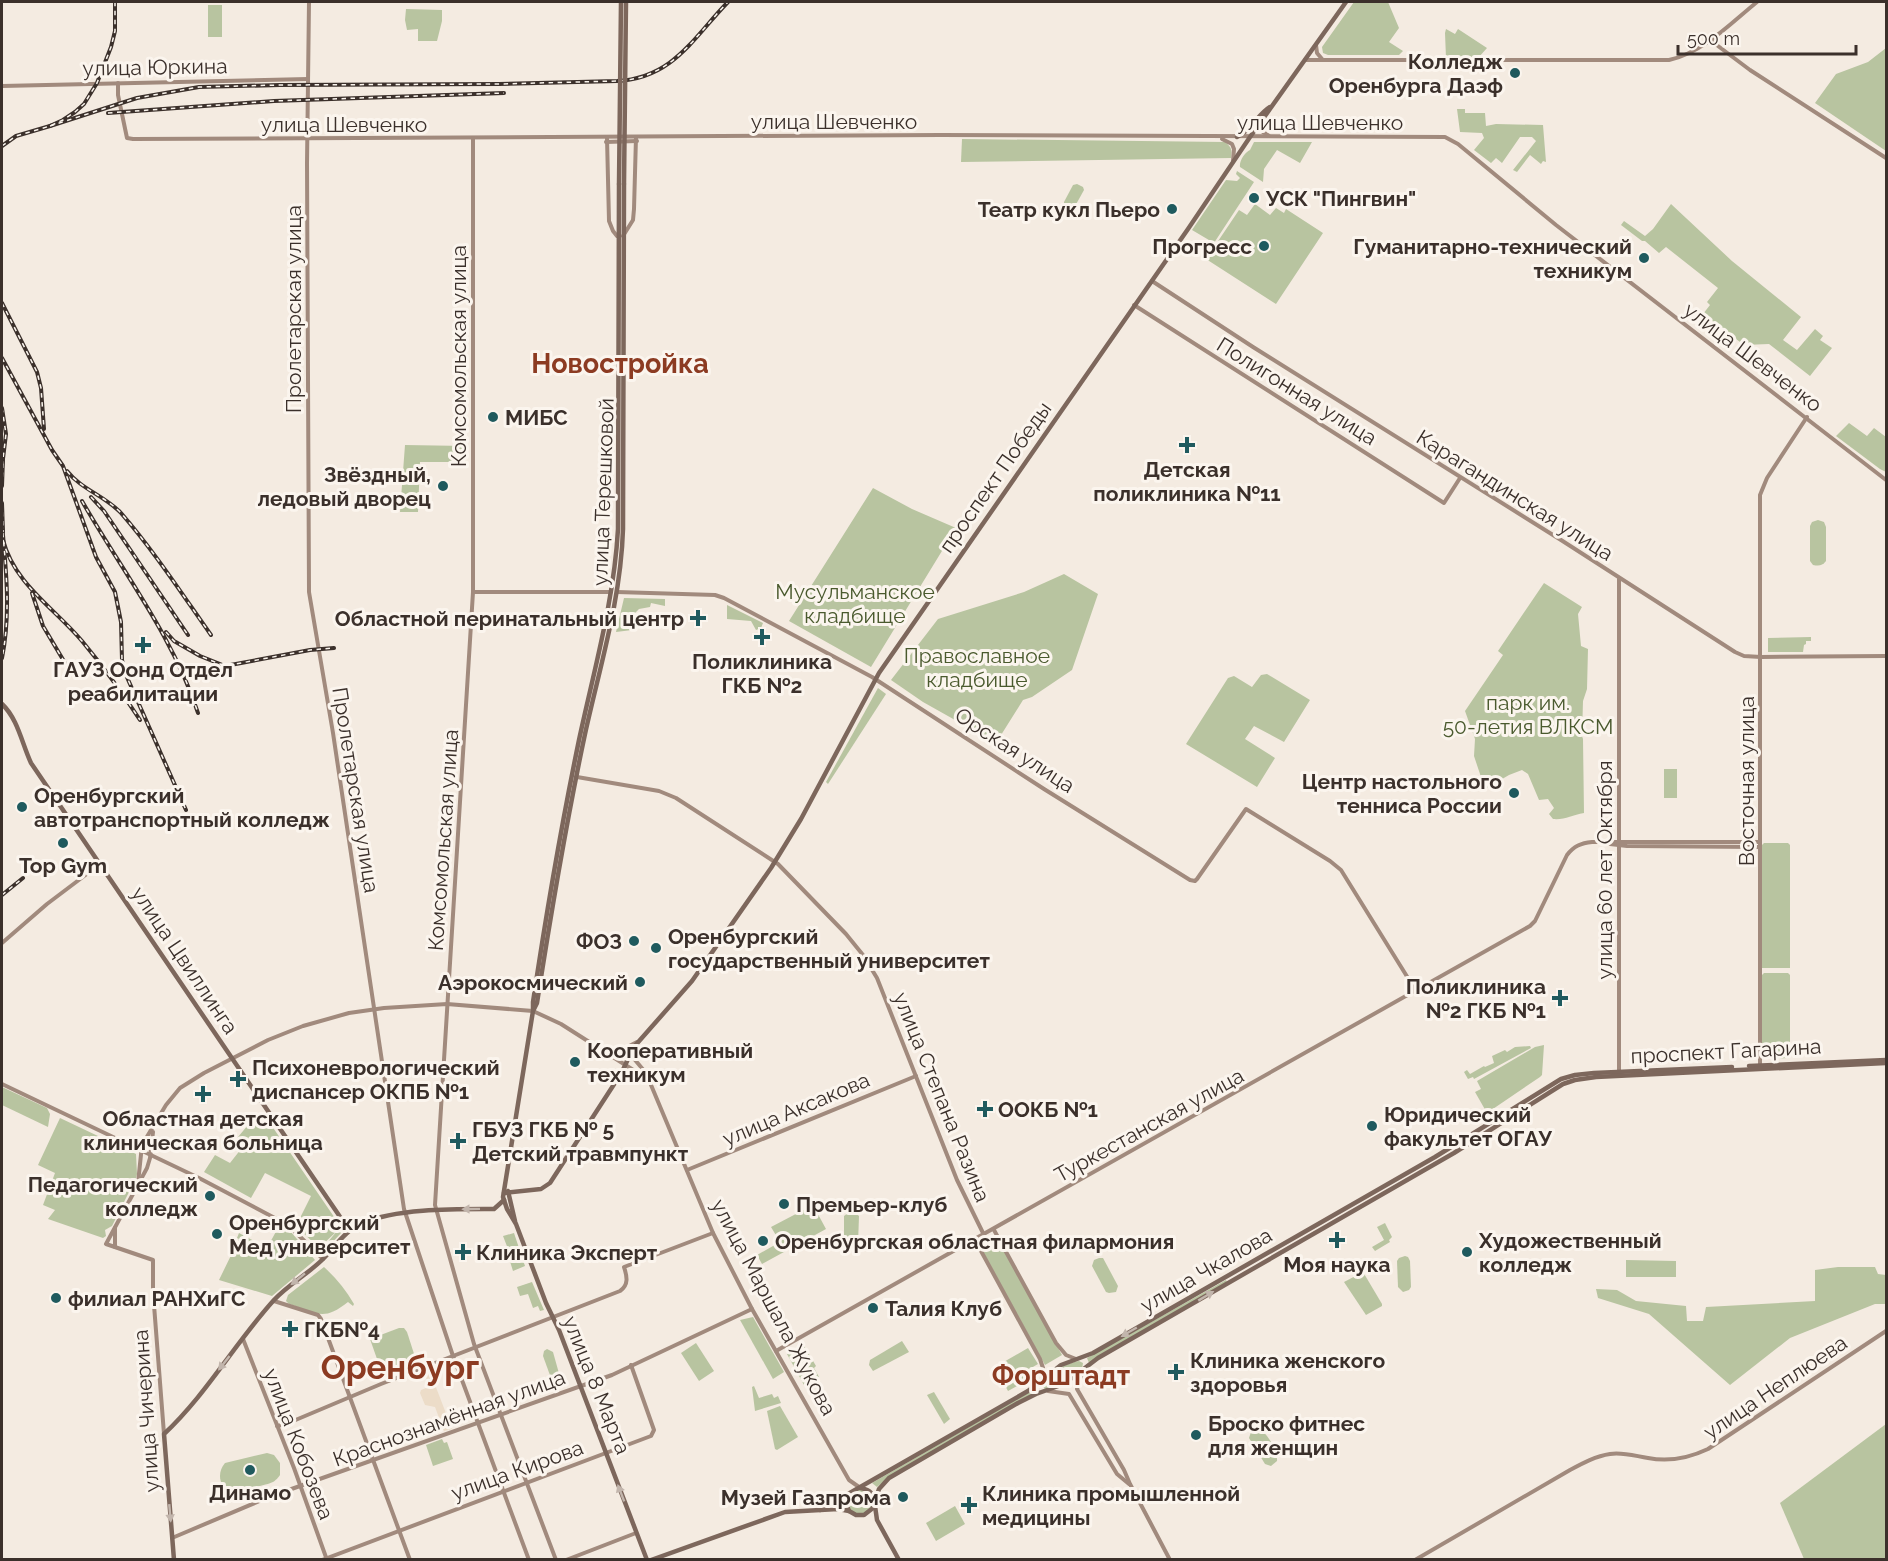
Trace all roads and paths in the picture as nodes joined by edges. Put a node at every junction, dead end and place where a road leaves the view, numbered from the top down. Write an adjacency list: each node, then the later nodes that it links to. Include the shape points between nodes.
1 (309, 2): 10 (main road, Пролетарская улица)
2 (621, 2): 25 (main road, улица Терешковой, bridge)
3 (626, 2): 25 (main road, улица Терешковой, bridge)
4 (1346, 2): 7 (main road, проспект Победы)
5 (1757, 2): 6 (main road)
6 (1710, 40): 9 (main road, via 1678,58 1659,61); 23 (main road)
7 (1316, 44): 8 (main road, проспект Победы); 9 (main road)
8 (1305, 60): 9 (main road); 13 (main road, проспект Победы)
9 (1323, 60)
10 (308, 79): 11 (main road, улица Юркина); 20 (main road, Пролетарская улица)
11 (118, 83): 12 (main road, улица Юркина); 20 (main road, улица Шевченко, via 127,138)
12 (2, 86)
13 (1273, 106): 14 (main road, проспект Победы); 16 (main road)
14 (1261, 122): 17 (main road, проспект Победы); 18 (main road, via 1263,132)
15 (1219, 137): 16 (main road, улица Шевченко); 21 (main road, улица Шевченко); 24 (main road, via 1232,144)
16 (1237, 137): 17 (main road, улица Шевченко)
17 (1250, 137): 18 (main road, улица Шевченко); 24 (main road, проспект Победы)
18 (1272, 137): 29 (main road, улица Шевченко, via 1438,136 1454,141 1556,225)
19 (473, 138): 20 (main road, улица Шевченко); 22 (main road, улица Шевченко); 34 (main road, Комсомольская улица)
20 (308, 139): 49 (main road, Пролетарская улица, via 309,592)
21 (636, 139): 22 (main road, улица Шевченко); 26 (main road, via 633,220)
22 (607, 140): 26 (main road, via 609,221)
23 (1887, 158)
24 (1233, 161): 27 (main road, проспект Победы)
25 (621, 184): 26 (main road, улица Терешковой)
26 (620, 236): 35 (main road, улица Терешковой, via 623,529)
27 (1152, 281): 28 (main road, проспект Победы); 30 (main road, Карагандинская улица)
28 (1134, 305): 30 (main road, Полигонная улица, via 1444,503); 39 (main road, проспект Победы)
29 (1807, 417): 31 (main road, улица Шевченко); 37 (main road, Восточная улица, via 1760,495)
30 (1460, 478): 32 (main road, Карагандинская улица)
31 (1887, 478)
32 (1619, 579): 33 (main road, Карагандинская улица); 36 (main road, улица 60 лет Октября)
33 (1626, 583): 36 (main road); 37 (main road, Карагандинская улица, via 1735,652)
34 (473, 592): 35 (main road, Орская улица); 48 (main road, Комсомольская улица)
35 (614, 592): 39 (main road, Орская улица, via 721,596); 41 (main road, улица Терешковой); 50 (main road, улица Терешковой, via 579,738)
36 (1620, 592): 42 (main road, улица 60 лет Октября)
37 (1761, 657): 38 (main road, Карагандинская улица); 43 (main road, Восточная улица)
38 (1887, 657)
39 (875, 679): 44 (main road, проспект Победы); 47 (main road, Орская улица, via 1192,881 1246,809 1341,870)
40 (2, 704): 45 (main road, улица Цвиллинга, via 14,720 31,763)
41 (577, 777): 44 (main road, улица Степана Разина, via 668,794); 50 (main road, улица Терешковой)
42 (1620, 844): 43 (main road); 47 (main road, Туркестанская улица, via 1585,843 1571,850 1535,921); 58 (main road, улица 60 лет Октября)
43 (1760, 844): 57 (main road, Восточная улица)
44 (775, 862): 51 (main road, проспект Победы, via 711,956); 59 (main road, улица Степана Разина, via 846,934 870,965)
45 (100, 864): 46 (main road); 54 (main road, улица Цвиллинга)
46 (2, 943)
47 (1416, 991): 84 (main road, Туркестанская улица)
48 (447, 1004): 49 (main road); 50 (main road); 79 (main road, Комсомольская улица)
49 (374, 1009): 54 (main road, via 303,1026); 80 (main road, Пролетарская улица)
50 (533, 1011): 53 (main road); 77 (main road, улица Терешковой)
51 (641, 1041): 52 (main road, проспект Победы); 53 (main road)
52 (630, 1054): 53 (main road); 56 (main road, проспект Победы); 60 (main road, улица Маршала Жукова)
53 (613, 1056): 56 (main road)
54 (232, 1058): 64 (main road, via 180,1088); 83 (main road, улица Цвиллинга)
55 (1887, 1061): 57 (main road, проспект Гагарина)
56 (626, 1065): 60 (main road); 77 (main road, проспект Победы, via 550,1183 541,1189)
57 (1760, 1067): 58 (main road, проспект Гагарина)
58 (1619, 1074): 61 (main road, проспект Гагарина, via 1584,1074)
59 (916, 1076): 73 (main road, улица Аксакова); 86 (main road, улица Степана Разина)
60 (649, 1080): 73 (main road, улица Маршала Жукова)
61 (1567, 1080): 63 (main road, улица Чкалова)
62 (2, 1084): 69 (main road)
63 (1556, 1085): 65 (main road, улица Чкалова); 66 (main road, улица Чкалова)
64 (154, 1128): 67 (main road); 68 (main road)
65 (1471, 1136): 66 (main road); 74 (main road, улица Чкалова)
66 (1474, 1141): 76 (main road, улица Чкалова)
67 (144, 1142): 68 (main road); 69 (main road)
68 (152, 1145): 70 (main road)
69 (141, 1150): 70 (main road); 71 (main road)
70 (151, 1155): 72 (main road); 89 (main road, via 288,1225)
71 (140, 1160): 72 (main road); 75 (main road)
72 (149, 1163): 75 (main road)
73 (687, 1170): 85 (main road, улица Маршала Жукова)
74 (1400, 1178): 76 (main road); 90 (main road, улица Чкалова)
75 (138, 1183): 82 (main road)
76 (1403, 1183): 91 (main road, улица Чкалова)
77 (506, 1192): 78 (main road); 81 (main road, улица 8 Марта)
78 (504, 1201): 79 (main road, one-way to 79, via 494,1209); 81 (main road, улица 8 Марта)
79 (435, 1211): 80 (main road); 99 (main road, Комсомольская улица)
80 (405, 1213): 83 (main road, via 375,1218); 101 (main road, Пролетарская улица)
81 (516, 1224): 96 (main road, улица 8 Марта)
82 (115, 1228): 88 (main road); 88 (main road, via 106,1244)
83 (349, 1230): 89 (main road)
84 (994, 1230): 86 (main road, Туркестанская улица); 102 (main road, улица Степана Разина, via 1061,1349)
85 (713, 1233): 95 (main road, улица Маршала Жукова); 96 (main road, via 624,1267 627,1282 621,1291)
86 (984, 1235): 87 (main road, Туркестанская улица)
87 (975, 1240): 100 (main road, Туркестанская улица); 105 (main road, via 1040,1359)
88 (115, 1247): 114 (main road, улица Чичерина, via 153,1260)
89 (323, 1258): 94 (main road, one-way to 94)
90 (1248, 1264): 91 (main road); 92 (main road, улица Чкалова)
91 (1251, 1270): 93 (main road, улица Чкалова)
92 (1226, 1277): 93 (main road); 102 (main road, улица Чкалова, one-way to 102)
93 (1230, 1282): 104 (main road, улица Чкалова, one-way to 93, via 1098,1358)
94 (274, 1301): 98 (main road); 110 (main road, via 318,1315)
95 (752, 1309): 100 (main road, улица Маршала Жукова); 103 (main road, Краснознамённая улица)
96 (552, 1317): 99 (main road); 106 (main road, улица 8 Марта)
97 (1887, 1331): 141 (main road, улица Неплюева, via 1703,1452 1676,1459 1619,1454 1595,1458)
98 (243, 1339): 113 (main road, улица Кобозева); 114 (main road, one-way to 114)
99 (476, 1348): 101 (main road); 111 (main road, Комсомольская улица)
100 (776, 1351): 117 (main road, улица Маршала Жукова)
101 (453, 1356): 110 (main road); 112 (main road, Пролетарская улица)
102 (1077, 1359): 104 (main road, via 1084,1362); 105 (main road, улица Чкалова)
103 (631, 1365): 106 (main road, Краснознамённая улица); 115 (main road, улица Кирова, via 654,1432)
104 (1084, 1370): 107 (main road); 108 (main road, улица Чкалова)
105 (1042, 1379): 108 (main road, via 1040,1387); 121 (main road, улица Чкалова, via 1028,1391)
106 (580, 1387): 111 (main road, Краснознамённая улица); 115 (main road, улица 8 Марта)
107 (1077, 1389): 109 (main road, via 1072,1388); 119 (main road)
108 (1047, 1391): 109 (main road); 124 (main road, улица Чкалова, via 1018,1403 889,1478 881,1486)
109 (1069, 1394): 119 (main road, via 1117,1474)
110 (349, 1397): 113 (main road); 116 (main road)
111 (500, 1414): 112 (main road, Краснознамённая улица); 118 (main road, Комсомольская улица)
112 (478, 1422): 116 (main road, Краснознамённая улица); 122 (main road, Пролетарская улица)
113 (277, 1426): 120 (main road, улица Кобозева)
114 (164, 1434): 131 (main road, улица Чичерина, one-way to 131)
115 (606, 1453): 118 (main road, улица Кирова); 130 (main road, улица 8 Марта, one-way to 115)
116 (373, 1460): 120 (main road, Краснознамённая улица); 129 (main road)
117 (849, 1480): 121 (main road, улица Маршала Жукова); 123 (main road)
118 (526, 1483): 122 (main road, улица Кирова); 136 (main road, Комсомольская улица)
119 (1130, 1484): 140 (main road)
120 (300, 1486): 131 (main road, Краснознамённая улица); 132 (main road, улица Кобозева)
121 (860, 1488): 123 (main road); 124 (main road, via 872,1493)
122 (504, 1491): 129 (main road, улица Кирова); 135 (main road, Пролетарская улица)
123 (846, 1495): 125 (main road); 126 (main road)
124 (875, 1503): 127 (main road); 128 (main road)
125 (818, 1511): 126 (main road); 138 (main road, via 782,1512)
126 (849, 1511): 127 (main road)
127 (864, 1515): 128 (main road)
128 (877, 1520): 139 (main road)
129 (399, 1530): 132 (main road, улица Кирова); 134 (main road)
130 (636, 1533): 137 (main road); 138 (main road, улица 8 Марта)
131 (172, 1538): 133 (main road, улица Чичерина)
132 (325, 1559)
133 (174, 1560)
134 (410, 1560)
135 (529, 1560)
136 (556, 1560)
137 (566, 1560)
138 (649, 1560)
139 (899, 1560)
140 (1170, 1560)
141 (1415, 1560)

